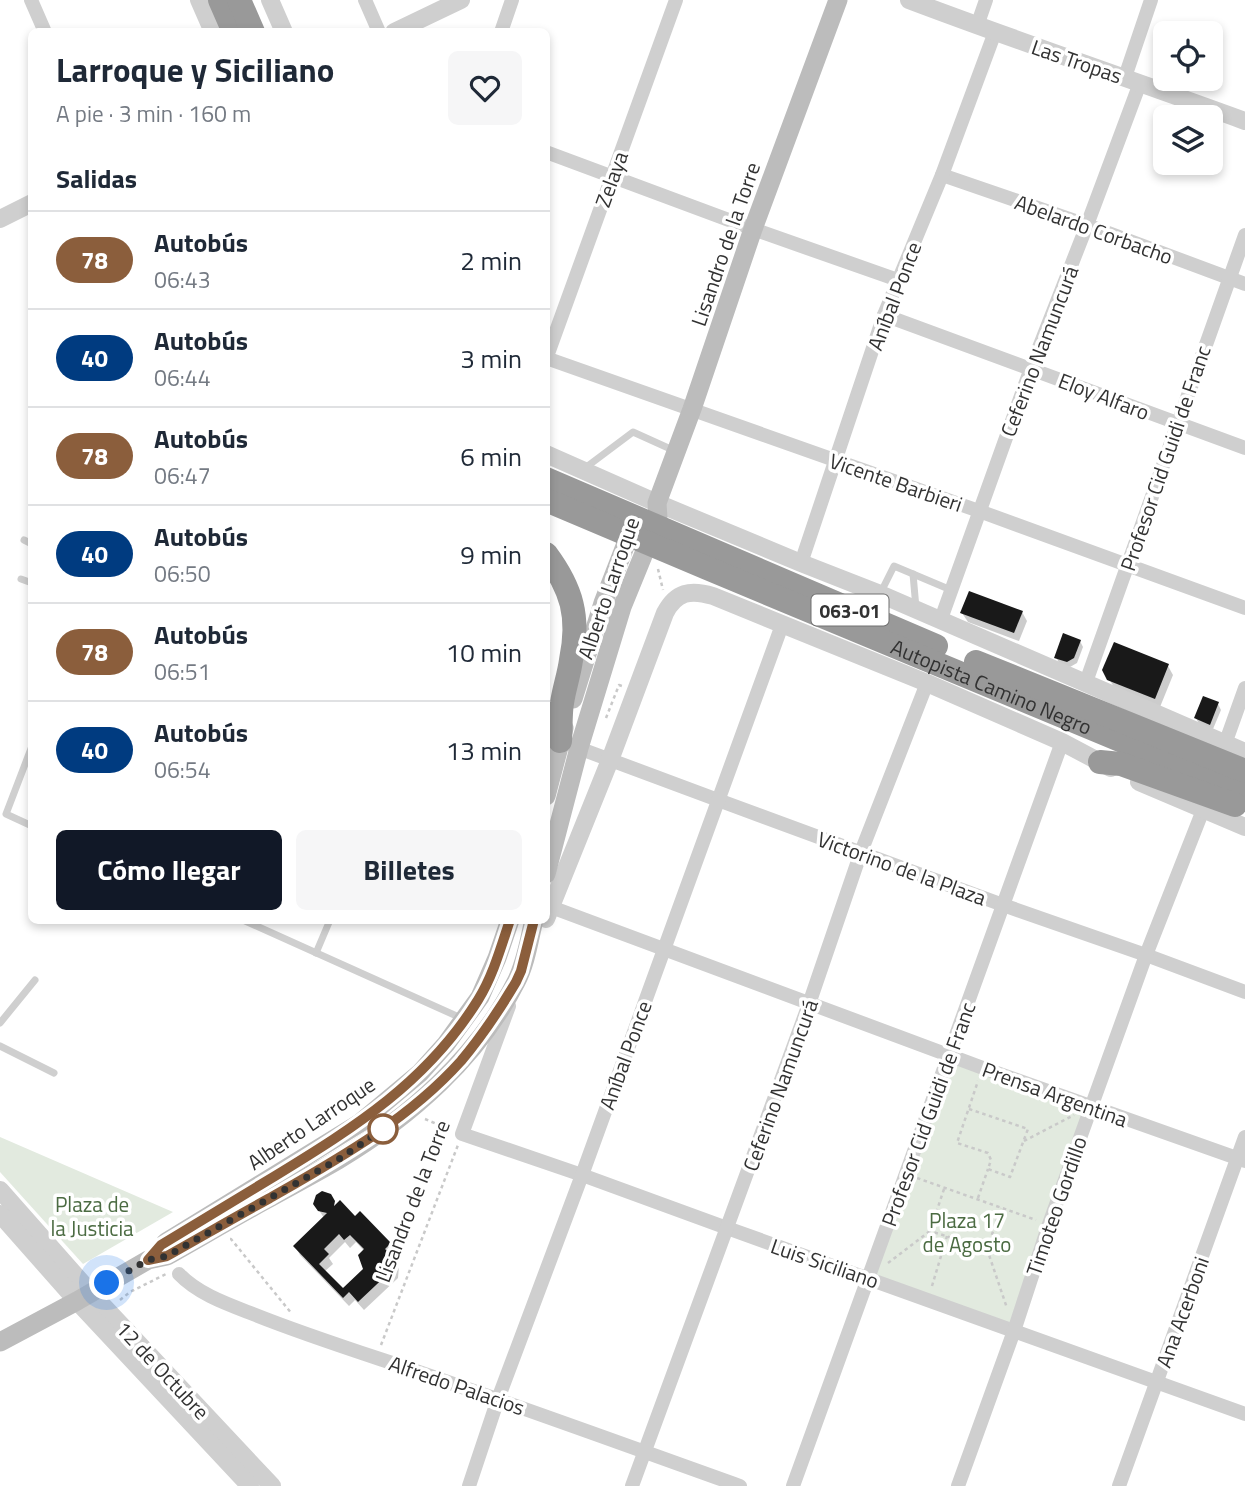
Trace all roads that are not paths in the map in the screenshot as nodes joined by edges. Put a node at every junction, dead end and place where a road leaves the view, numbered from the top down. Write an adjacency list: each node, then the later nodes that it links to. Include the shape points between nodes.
1 (31, 0): 14 (street)
2 (199, 0): 15 (street)
3 (220, 0): 16 (highway)
4 (239, 0): 17 (highway)
5 (270, 0): 18 (street)
6 (365, 0): 19 (street)
7 (461, 0): 20 (street)
8 (512, 0): 21 (street)
9 (676, 0): 27 (street, Zelaya)
10 (838, 0): 31 (main road, Lisandro de la Torre)
11 (909, 0): 22 (street, Las Tropas)
12 (986, 0): 22 (street, Aníbal Ponce)
13 (1152, 0): 23 (street, Ceferino Namuncurá)
14 (43, 28)
15 (211, 28)
16 (232, 28)
17 (251, 28)
18 (282, 28)
19 (377, 28)
20 (402, 28)
21 (502, 28)
22 (986, 29): 23 (street, Las Tropas); 26 (street, Aníbal Ponce)
23 (1132, 80): 24 (street, Las Tropas); 30 (street, Ceferino Namuncurá)
24 (1245, 121)
25 (550, 153): 27 (street)
26 (942, 175): 30 (street, Abelardo Corbacho); 34 (street, Aníbal Ponce)
27 (612, 176): 31 (street); 37 (street, Zelaya)
28 (28, 205): 29 (street)
29 (0, 219)
30 (1087, 225): 33 (street, Abelardo Corbacho); 39 (street, Ceferino Namuncurá)
31 (753, 229): 34 (street); 40 (main road, Lisandro de la Torre)
32 (1245, 235): 33 (street, Profesor Cid Guidi de Franc)
33 (1228, 278): 35 (street, Abelardo Corbacho); 41 (street, Profesor Cid Guidi de Franc)
34 (898, 281): 36 (street, Aníbal Ponce)
35 (1245, 284)
36 (884, 315): 39 (street, Eloy Alfaro); 45 (street, Aníbal Ponce)
37 (550, 348)
38 (550, 360): 40 (street, Vicente Barbieri)
39 (1031, 368): 41 (street, Eloy Alfaro); 50 (street, Ceferino Namuncurá)
40 (692, 409): 43 (main road, Lisandro de la Torre); 45 (street, Vicente Barbieri)
41 (1177, 423): 42 (street, Eloy Alfaro); 54 (street, Profesor Cid Guidi de Franc)
42 (1245, 448)
43 (676, 452): 46 (lane, via 633,432); 49 (main road, Lisandro de la Torre)
44 (550, 456): 46 (street)
45 (836, 461): 50 (street, Vicente Barbieri); 53 (street, Aníbal Ponce)
46 (582, 470): 49 (street)
47 (550, 481): 52 (highway, Autopista Camino Negro / 063-01)
48 (550, 501): 52 (highway, Autopista Camino Negro / 063-01)
49 (657, 503): 53 (street); 67 (main road, Alberto Larroque, via 638,511 618,559)
50 (979, 511): 54 (street, Vicente Barbieri); 58 (street, Ceferino Namuncurá)
51 (550, 559): 67 (highway, via 571,595 575,626 562,703)
52 (711, 560): 74 (highway, Autopista Camino Negro / 063-01); 76 (highway, Autopista Camino Negro / 063-01)
53 (801, 563): 59 (street)
54 (1127, 565): 60 (street, Vicente Barbieri); 64 (street, Profesor Cid Guidi de Franc)
55 (913, 574): 58 (lane); 59 (lane, via 894,566); 61 (lane)
56 (21, 579): 57 (lane)
57 (28, 582)
58 (951, 590): 62 (street, Ceferino Namuncurá)
59 (880, 594): 61 (street)
60 (1245, 608)
61 (916, 609): 62 (street)
62 (941, 619): 64 (street)
63 (782, 625): 65 (street); 72 (street, Lisandro de la Torre, via 702,592 680,597 665,613); 77 (street, Aníbal Ponce)
64 (1086, 682): 69 (street)
65 (927, 683): 68 (street); 83 (street, Ceferino Namuncurá)
66 (1245, 688): 69 (street)
67 (562, 742): 72 (street, Victorino de la Plaza); 75 (main road, Alberto Larroque); 82 (main road, Alberto Larroque)
68 (1062, 742): 73 (street); 84 (street, Profesor Cid Guidi de Franc)
69 (1225, 744): 70 (street)
70 (1245, 752)
71 (28, 756): 80 (lane, via 6,814)
72 (610, 760): 77 (street, Victorino de la Plaza); 85 (street, Lisandro de la Torre)
73 (1100, 762): 78 (highway, via 1121,764); 79 (street)
74 (1245, 771)
75 (550, 782)
76 (1245, 792)
77 (718, 800): 83 (street, Victorino de la Plaza); 92 (street, Aníbal Ponce)
78 (1245, 808)
79 (1203, 810): 81 (street); 94 (street, Timoteo Gordillo)
80 (28, 824)
81 (1245, 827)
82 (550, 841)
83 (861, 852): 84 (street, Victorino de la Plaza); 98 (street, Ceferino Namuncurá)
84 (1003, 905): 94 (street, Victorino de la Plaza); 102 (street, Profesor Cid Guidi de Franc)
85 (550, 908)
86 (550, 916): 92 (street, Prensa Argentina)
87 (252, 924): 93 (lane)
88 (329, 924): 93 (lane)
89 (506, 924): 99 (main road, Alberto Larroque, via 497,958)
90 (533, 924): 95 (main road, Alberto Larroque)
91 (543, 924): 95 (street, Lisandro de la Torre)
92 (663, 949): 98 (street, Prensa Argentina); 108 (street, Aníbal Ponce)
93 (316, 953): 99 (lane)
94 (1146, 955): 97 (street, Victorino de la Plaza); 104 (street, Timoteo Gordillo)
95 (519, 976): 105 (street, Lisandro de la Torre); 112 (main road, Alberto Larroque, via 460,1062 373,1137 167,1256)
96 (35, 980): 100 (lane)
97 (1245, 992)
98 (809, 1004): 102 (street, Prensa Argentina); 111 (street, Ceferino Namuncurá)
99 (465, 1020): 112 (main road, Alberto Larroque, via 420,1073 359,1123 161,1245)
100 (0, 1023)
101 (0, 1046): 103 (lane)
102 (949, 1056): 104 (street, Prensa Argentina); 114 (street, Profesor Cid Guidi de Franc)
103 (54, 1073)
104 (1091, 1107): 107 (street, Prensa Argentina); 116 (street, Timoteo Gordillo)
105 (462, 1134): 108 (street, Luis Siciliano)
106 (1245, 1137): 107 (street, Ana Acerboni)
107 (1241, 1159): 118 (street, Ana Acerboni)
108 (582, 1174): 111 (street, Luis Siciliano); 119 (street, Aníbal Ponce)
109 (0, 1190): 115 (street, 12 de Octubre)
110 (0, 1214): 115 (street, 12 de Octubre)
111 (727, 1228): 114 (street, Luis Siciliano); 121 (street, Ceferino Namuncurá)
112 (148, 1260): 115 (main road, Alberto Larroque)
113 (179, 1274): 119 (street, Alfredo Palacios, via 188,1284 227,1304 295,1331)
114 (869, 1278): 116 (street, Luis Siciliano); 127 (street, Profesor Cid Guidi de Franc)
115 (84, 1297): 117 (main road, Alberto Larroque); 122 (street, 12 de Octubre); 123 (street, 12 de Octubre)
116 (1014, 1331): 118 (street, Luis Siciliano); 128 (street, Timoteo Gordillo)
117 (0, 1342)
118 (1157, 1383): 120 (street, Luis Siciliano); 129 (street, Ana Acerboni)
119 (498, 1399): 121 (street, Alfredo Palacios); 124 (street, Aníbal Ponce)
120 (1245, 1414)
121 (645, 1451): 125 (street, Ceferino Namuncurá); 126 (street, Alfredo Palacios)
122 (250, 1486)
123 (272, 1486)
124 (468, 1486)
125 (632, 1486)
126 (740, 1486)
127 (793, 1486)
128 (958, 1486)
129 (1119, 1486)

